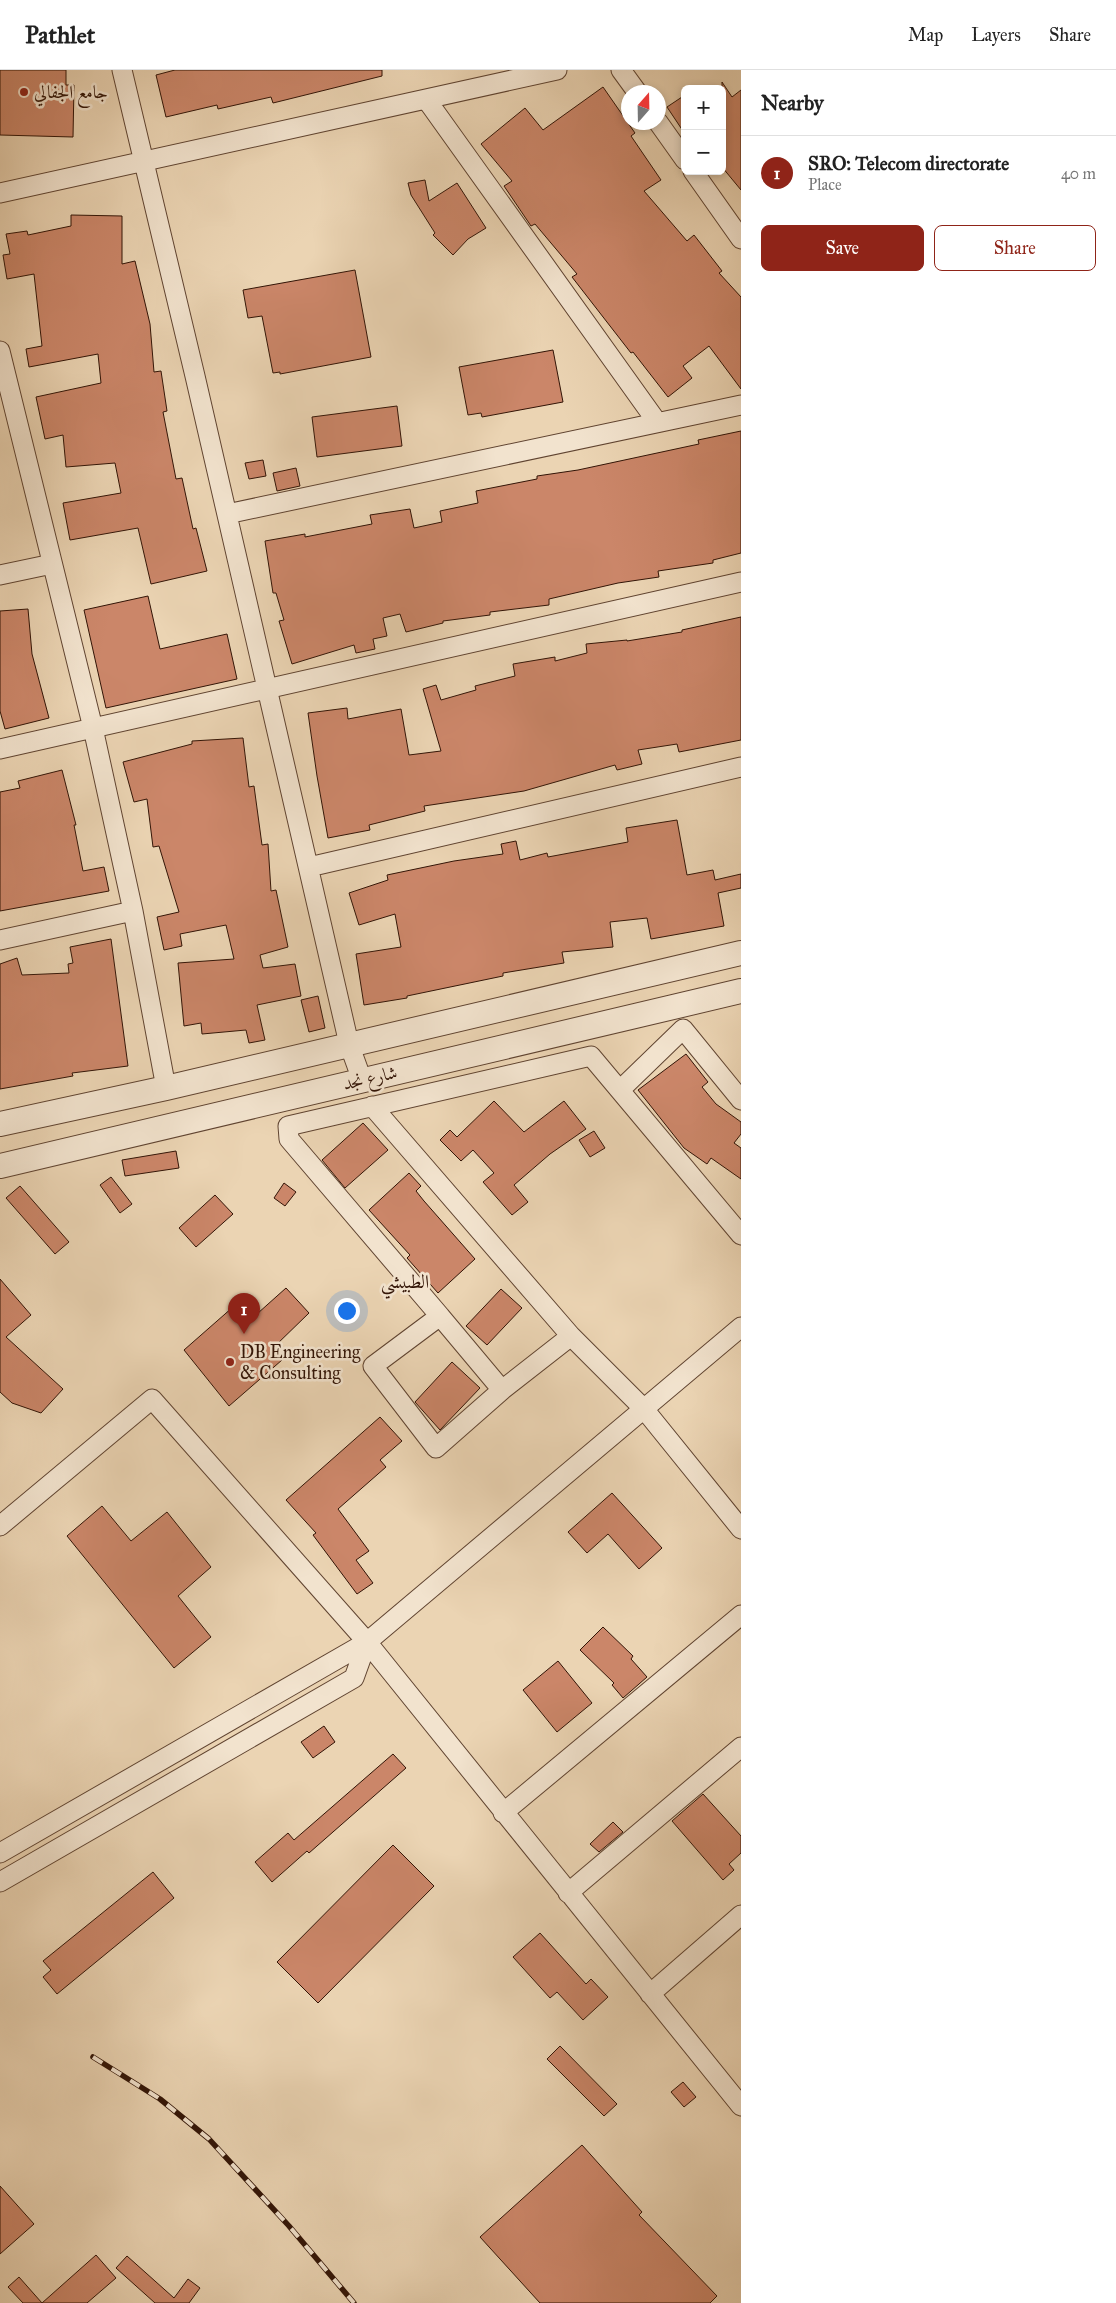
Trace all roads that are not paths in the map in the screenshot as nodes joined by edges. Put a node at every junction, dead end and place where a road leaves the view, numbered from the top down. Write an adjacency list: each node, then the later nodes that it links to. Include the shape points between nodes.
1 (122, 70): 8 (street)
2 (557, 70): 5 (street)
3 (621, 70): 4 (street)
4 (632, 85)
5 (426, 99): 8 (street); 15 (street)
6 (664, 130): 7 (street)
7 (681, 154)
8 (143, 160): 10 (street); 16 (street)
9 (696, 175): 11 (street)
10 (0, 194)
11 (741, 239)
12 (0, 351): 13 (street)
13 (4, 389): 17 (street)
14 (741, 405): 15 (street)
15 (657, 422): 16 (street)
16 (227, 514): 20 (street)
17 (52, 564): 18 (street); 21 (street)
18 (0, 576)
19 (741, 582): 20 (street)
20 (266, 690): 21 (street); 24 (street)
21 (93, 728): 22 (street); 25 (street)
22 (0, 749)
23 (741, 767): 24 (street)
24 (309, 867): 29 (street)
25 (133, 911): 26 (street); 31 (street)
26 (0, 940)
27 (741, 953): 29 (street)
28 (741, 991): 30 (street, شارع نجد)
29 (349, 1044): 30 (street); 31 (street)
30 (362, 1080): 36 (street, شارع نجد)
31 (166, 1088): 35 (street)
32 (620, 1090): 33 (street, via 683,1029); 34 (street, via 591,1056); 37 (street)
33 (741, 1100)
34 (372, 1106): 38 (street, via 288,1126 289,1139); 40 (street)
35 (0, 1124)
36 (0, 1166)
37 (741, 1235)
38 (440, 1316): 41 (street); 41 (street, via 373,1366 436,1448)
39 (741, 1327): 42 (street)
40 (571, 1336): 41 (street); 42 (street)
41 (502, 1390)
42 (644, 1409): 44 (street); 46 (street)
43 (0, 1526): 46 (street, via 152,1399)
44 (741, 1529)
45 (741, 1615): 48 (street)
46 (367, 1642): 48 (street); 49 (street); 50 (street, via 354,1678)
47 (741, 1747): 51 (street)
48 (503, 1813): 51 (street)
49 (0, 1853)
50 (0, 1882)
51 (568, 1893): 53 (street)
52 (741, 1915): 53 (street)
53 (650, 1994): 54 (street)
54 (741, 2106)

